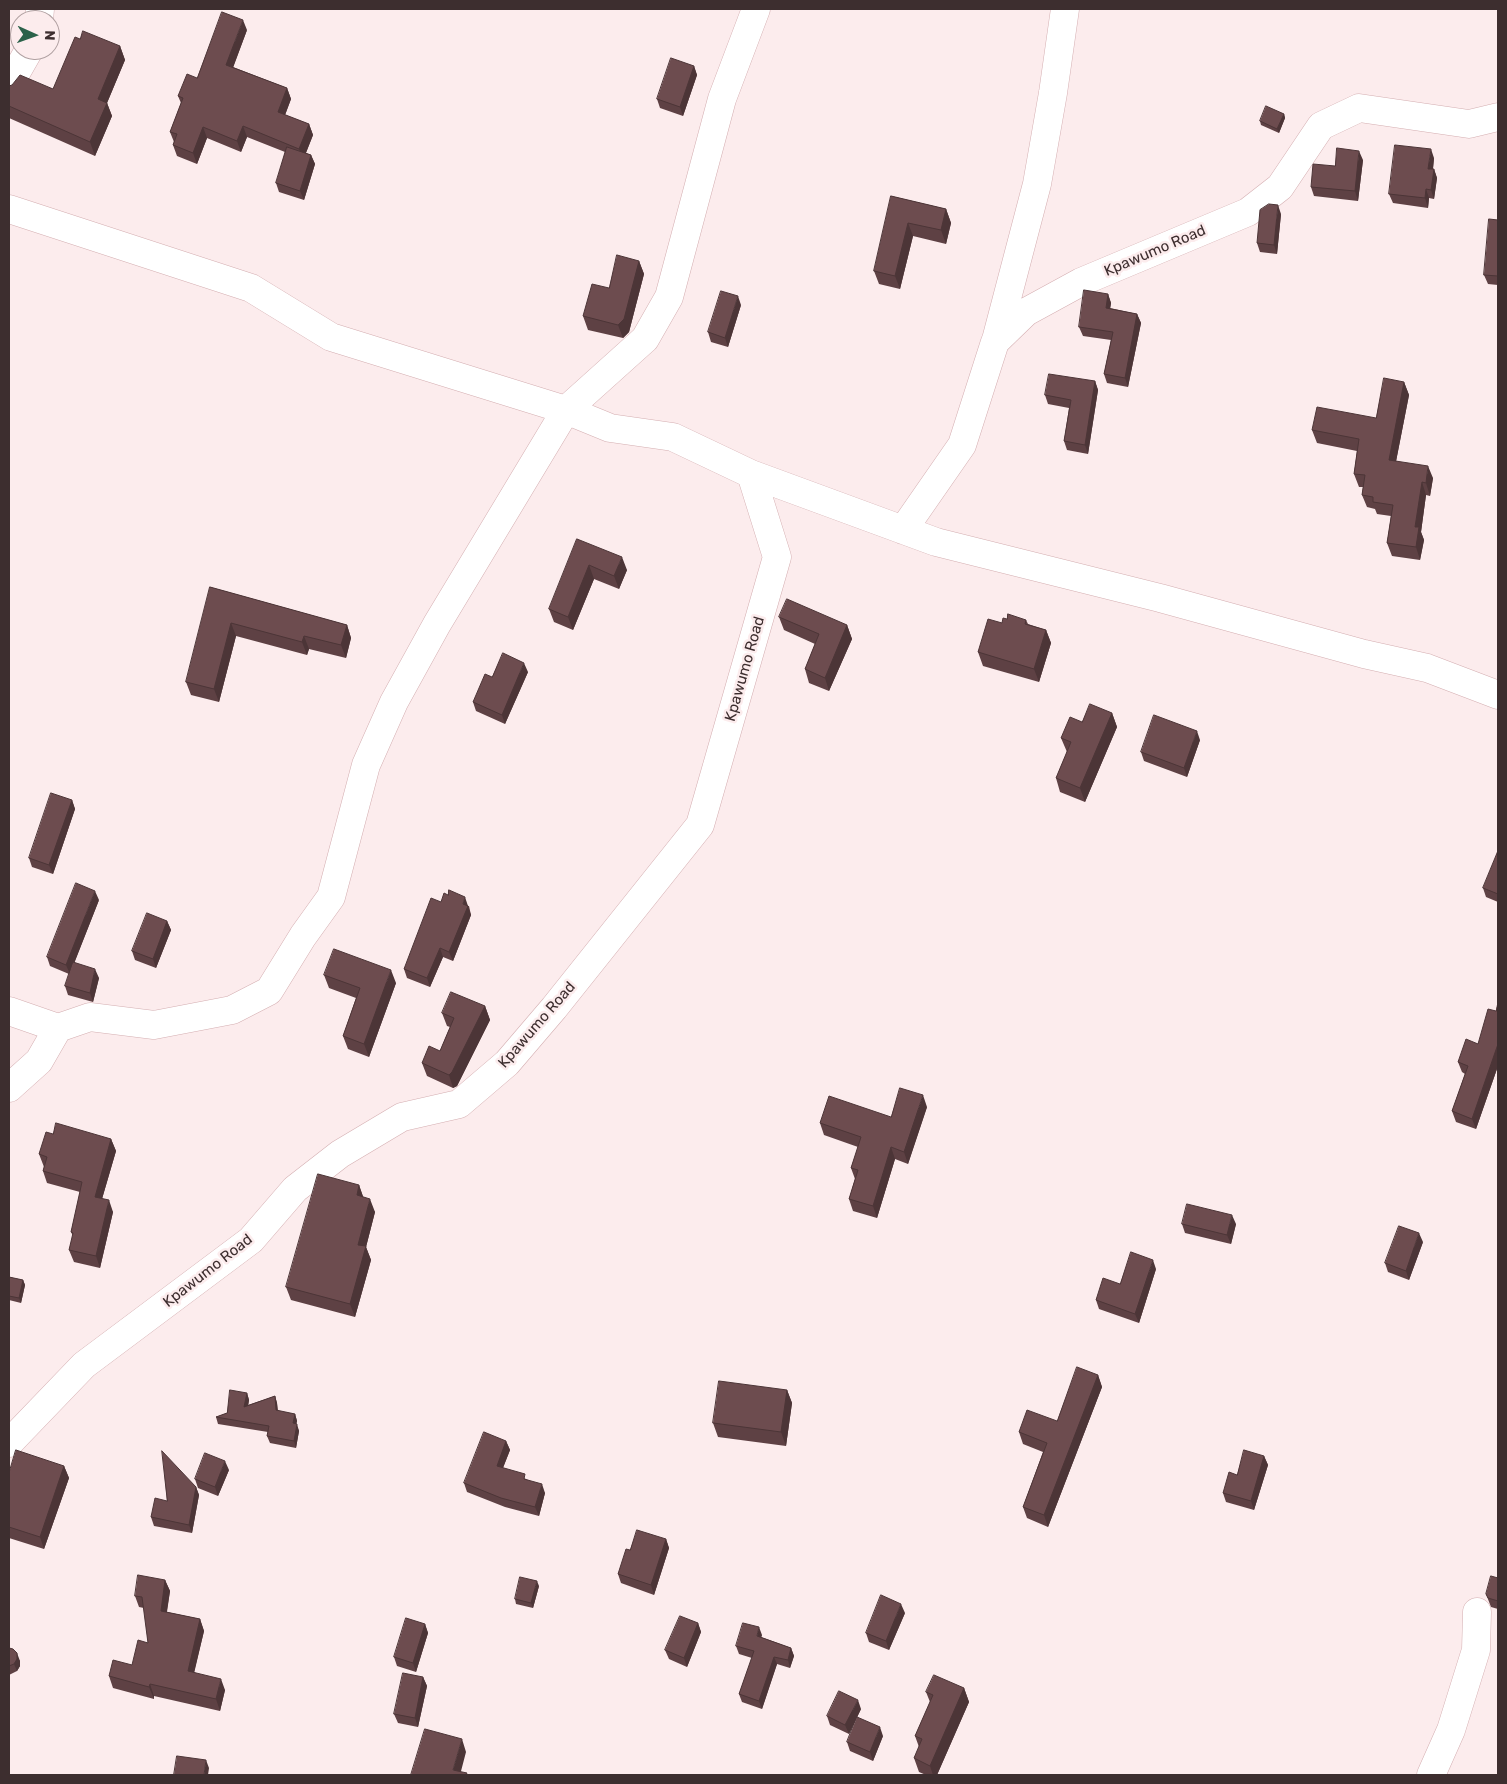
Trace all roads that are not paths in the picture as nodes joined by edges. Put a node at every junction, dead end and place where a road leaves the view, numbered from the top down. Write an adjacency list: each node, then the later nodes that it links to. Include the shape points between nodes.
1 (756, 9): 8 (street, via 722,99 669,297 645,339)
2 (1065, 9): 7 (street, via 1037,184)
3 (23, 60): 4 (street)
4 (9, 85)
5 (1498, 117): 7 (street, Kpawumo Road, via 1469,124 1360,108 1321,126 1280,187 1248,212 1081,282 1026,312)
6 (9, 209): 8 (street, via 251,288 331,337)
7 (995, 342): 10 (street, Kpawumo Road, via 962,445)
8 (566, 410): 9 (street, via 610,428 673,437); 13 (street, via 394,702 366,765 331,897 269,991 232,1010 154,1025 90,1017)
9 (751, 474): 10 (street); 15 (street, Kpawumo Road, via 777,557 700,825 507,1063 459,1104 402,1117 340,1154 295,1189 251,1240 84,1366)
10 (903, 530): 11 (street, via 936,542 1427,668)
11 (1498, 695)
12 (9, 1012): 13 (street)
13 (58, 1028): 14 (street, via 39,1061)
14 (9, 1088)
15 (9, 1443)
16 (1477, 1612): 17 (street, via 1476,1650 1451,1730)
17 (1431, 1775)

